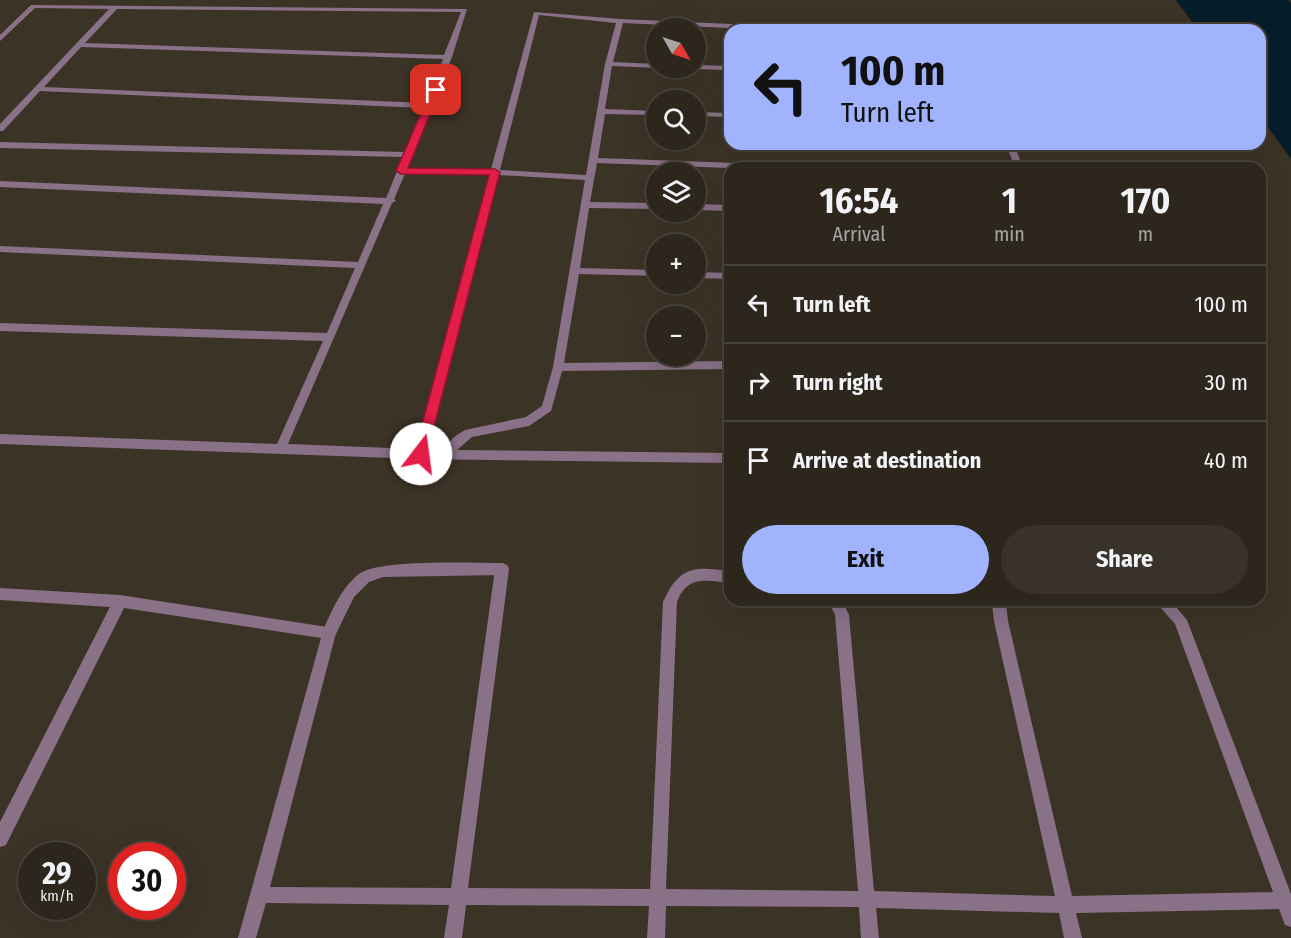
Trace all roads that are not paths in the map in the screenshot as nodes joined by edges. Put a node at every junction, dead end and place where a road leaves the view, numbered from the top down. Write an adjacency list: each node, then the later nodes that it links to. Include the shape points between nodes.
1 (115, 8): 4 (street, via 33,6); 5 (street); 6 (street, via 465,10)
2 (620, 21): 3 (street); 7 (street); 23 (street, via 536,13)
3 (724, 26)
4 (0, 39)
5 (80, 45): 6 (street); 11 (street)
6 (448, 57): 12 (street)
7 (609, 64): 8 (street); 13 (street)
8 (646, 66)
9 (706, 67): 10 (street)
10 (724, 68)
11 (39, 89): 12 (street); 17 (street)
12 (430, 106): 19 (street)
13 (602, 111): 14 (street); 20 (street)
14 (646, 113)
15 (706, 115): 16 (street)
16 (724, 116)
17 (0, 129)
18 (0, 145): 19 (street)
19 (407, 155): 22 (street)
20 (593, 160): 21 (street); 24 (street)
21 (724, 165)
22 (401, 171): 23 (street); 26 (street)
23 (495, 172): 24 (street); 43 (street)
24 (590, 178): 27 (street)
25 (0, 184): 26 (street)
26 (391, 201): 32 (street)
27 (586, 205): 28 (street); 33 (street)
28 (646, 206)
29 (706, 207): 30 (street)
30 (724, 208)
31 (0, 249): 32 (street)
32 (362, 265): 38 (street)
33 (574, 271): 34 (street); 40 (street)
34 (646, 273)
35 (706, 275): 36 (street)
36 (724, 276)
37 (0, 327): 38 (street)
38 (330, 337): 42 (street)
39 (724, 365): 40 (street)
40 (558, 367): 44 (street, via 547,408 529,421 469,433)
41 (0, 439): 42 (street)
42 (280, 450): 43 (street)
43 (421, 454): 44 (street)
44 (446, 454): 45 (street)
45 (724, 458)
46 (724, 576): 56 (street, via 687,577 670,602)
47 (0, 594): 48 (street)
48 (120, 601): 52 (street); 53 (street)
49 (838, 606): 57 (street, via 842,615)
50 (999, 606): 59 (street)
51 (1167, 606): 58 (street, via 1180,620)
52 (329, 633): 54 (street); 55 (street, via 349,594 365,577 400,569 502,569)
53 (0, 839)
54 (260, 895): 55 (street); 61 (street)
55 (460, 895): 56 (street); 62 (street)
56 (658, 897): 57 (street); 63 (street)
57 (866, 899): 59 (street); 64 (street)
58 (1285, 900): 59 (street); 60 (street)
59 (1065, 904): 65 (street)
60 (1291, 918)
61 (247, 938)
62 (453, 938)
63 (656, 938)
64 (870, 938)
65 (1073, 938)

